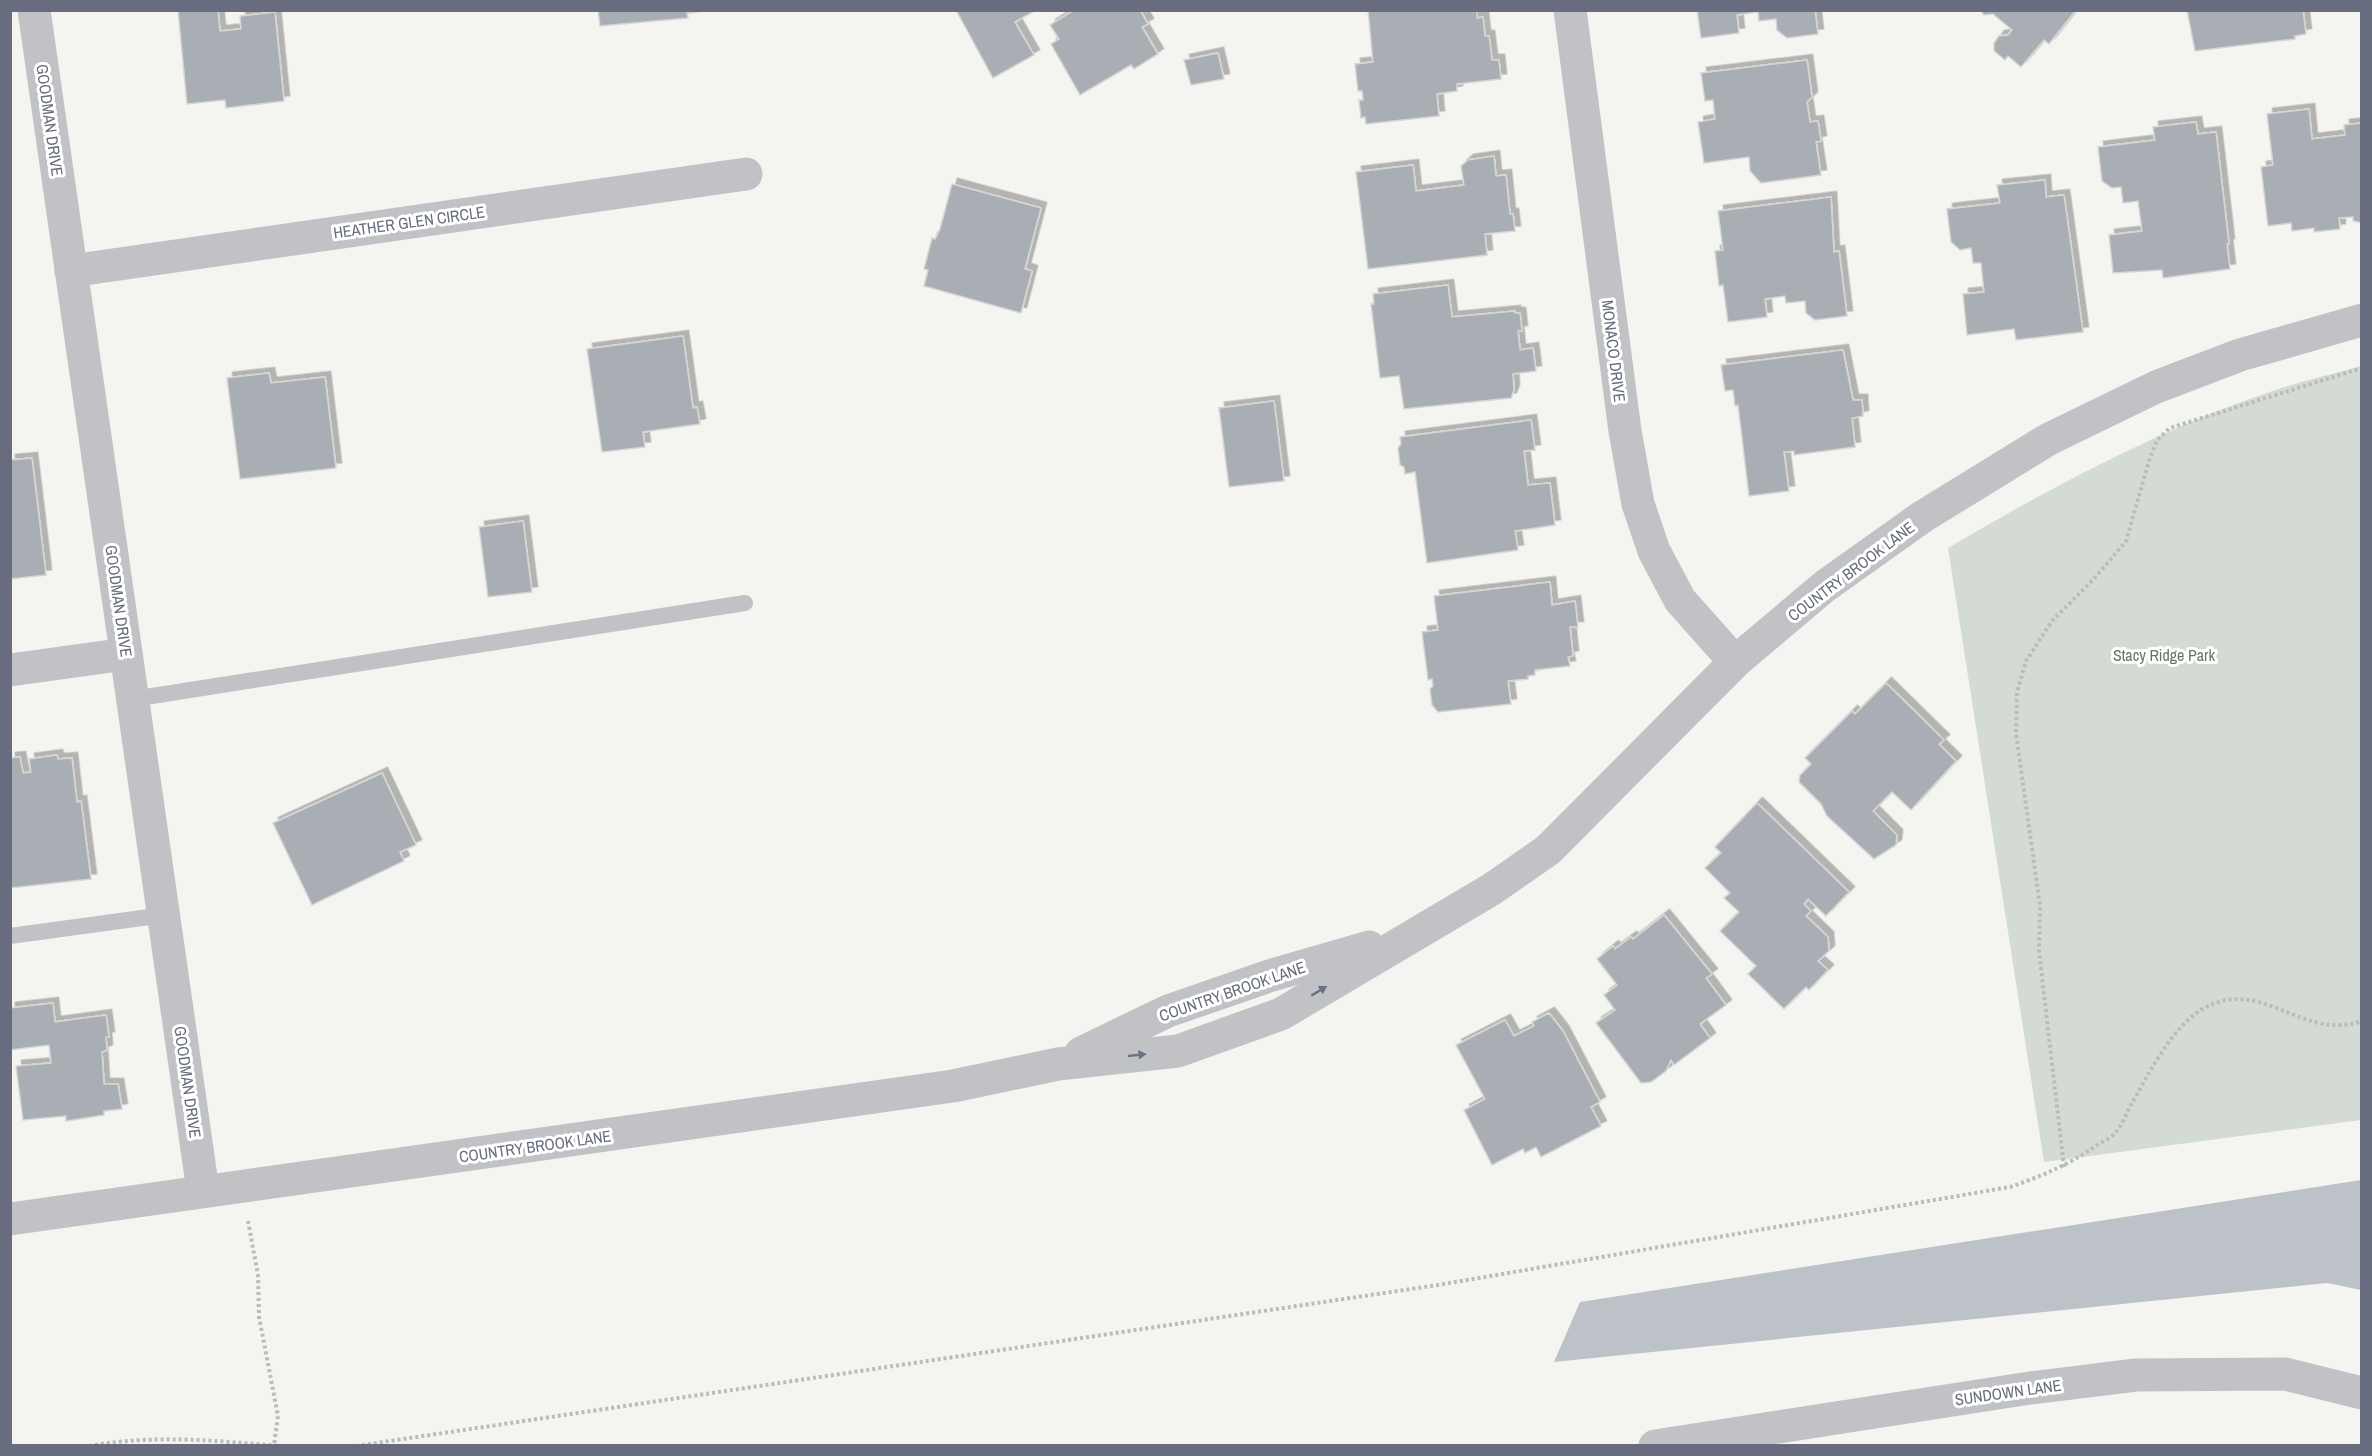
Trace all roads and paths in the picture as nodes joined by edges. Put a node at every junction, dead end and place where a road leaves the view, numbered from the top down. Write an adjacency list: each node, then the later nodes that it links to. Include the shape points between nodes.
1 (34, 10): 4 (street, GOODMAN DRIVE)
2 (1570, 10): 9 (street, MONACO DRIVE, via 1638,504 1654,551 1680,600)
3 (746, 174): 4 (street, HEATHER GLEN CIRCLE)
4 (71, 271): 8 (street, GOODMAN DRIVE)
5 (2361, 320): 9 (street, COUNTRY BROOK LANE, via 2240,355 2156,387 2049,439 1913,524 1825,586)
6 (2361, 368): 15 (path, via 2170,428 2157,440 2126,541 2052,621 2026,661 2017,692 2016,733 2040,906 2039,951)
7 (745, 603): 11 (lane)
8 (126, 654): 10 (street); 11 (street, GOODMAN DRIVE)
9 (1735, 662): 16 (street, COUNTRY BROOK LANE, via 1548,850 1492,889 1411,934 1168,1011 1058,1064 953,1086)
10 (10, 670)
11 (133, 699): 12 (street, GOODMAN DRIVE)
12 (164, 915): 13 (lane); 16 (street, GOODMAN DRIVE)
13 (10, 936)
14 (2361, 1021): 15 (path, via 2328,1027 2253,1000 2229,1000 2206,1007 2186,1019 2146,1078 2115,1134)
15 (2064, 1167): 23 (path, via 2010,1187 1438,1285)
16 (204, 1191): 17 (street, COUNTRY BROOK LANE)
17 (10, 1220)
18 (248, 1220): 20 (path, via 258,1275 259,1317 278,1416)
19 (2361, 1393): 24 (street, SUNDOWN LANE, via 2285,1374 2136,1375)
20 (274, 1445): 21 (path, via 132,1438); 22 (path)
21 (89, 1446)
22 (282, 1446)
23 (357, 1446)
24 (1655, 1446)

